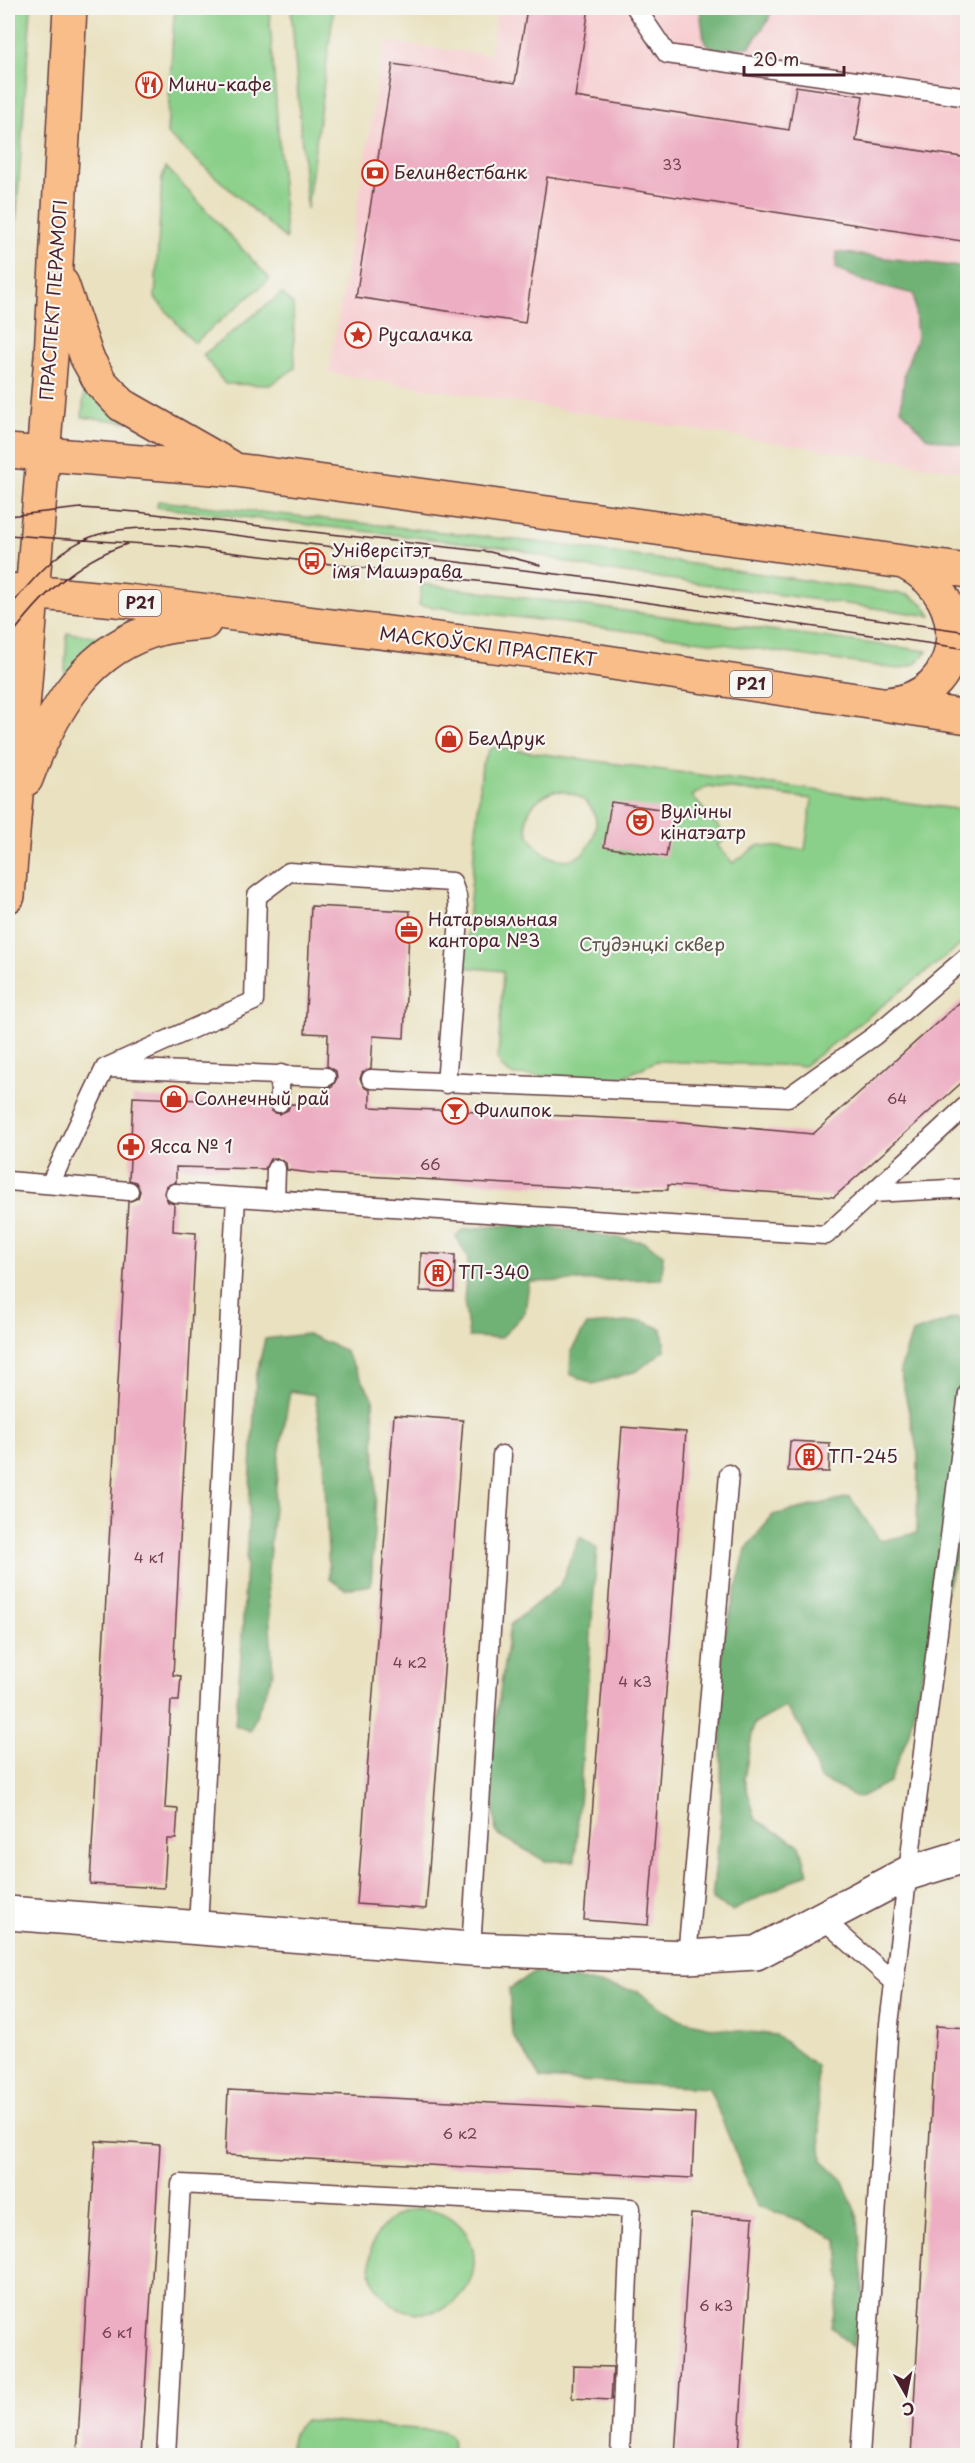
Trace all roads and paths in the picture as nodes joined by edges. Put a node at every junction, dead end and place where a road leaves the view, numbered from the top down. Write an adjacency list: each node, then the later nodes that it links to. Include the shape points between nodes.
1 (70, 8): 4 (main road, ПРАСПЕКТ ПЕРАМОГІ)
2 (636, 8): 3 (lane, via 667,54)
3 (968, 97)
4 (57, 268): 6 (main road, ПРАСПЕКТ ПЕРАМОГІ); 7 (main road, via 87,358 101,383 122,405)
5 (8, 451): 6 (main road)
6 (43, 454): 7 (main road); 10 (main road, ПРАСПЕКТ ПЕРАМОГІ)
7 (236, 471): 8 (main road)
8 (890, 560): 9 (main road); 12 (main road, via 921,571 944,593 955,624 955,640 944,671 933,683 906,700)
9 (968, 571)
10 (20, 591): 11 (main road, МАСКОЎСКІ ПРАСПЕКТ / Р21); 14 (main road, ПРАСПЕКТ ПЕРАМОГІ)
11 (247, 616): 12 (main road, МАСКОЎСКІ ПРАСПЕКТ / Р21, via 534,651); 14 (main road, via 161,628 100,659 60,704)
12 (873, 703): 13 (main road, МАСКОЎСКІ ПРАСПЕКТ / Р21)
13 (968, 717)
14 (14, 811): 15 (main road, ПРАСПЕКТ ПЕРАМОГІ)
15 (8, 896)
16 (968, 956): 21 (lane, via 874,1036 788,1097)
17 (105, 1068): 18 (lane); 21 (lane, via 254,1001 257,896 289,872 452,882 459,919); 26 (lane)
18 (281, 1074): 19 (lane); 22 (lane)
19 (326, 1077)
20 (371, 1079): 21 (lane)
21 (446, 1084)
22 (279, 1103)
23 (968, 1104): 30 (lane)
24 (276, 1169): 32 (lane)
25 (8, 1181): 26 (lane)
26 (50, 1184): 28 (lane)
27 (968, 1188): 30 (lane)
28 (129, 1191)
29 (175, 1193): 31 (lane)
30 (872, 1193): 32 (lane, via 826,1235)
31 (236, 1197): 32 (lane); 40 (lane)
32 (275, 1200)
33 (968, 1393): 37 (lane)
34 (502, 1455): 41 (lane)
35 (729, 1474): 42 (lane)
36 (968, 1855): 37 (street)
37 (906, 1874): 39 (street); 43 (lane)
38 (8, 1913): 40 (street)
39 (823, 1919): 42 (street, via 756,1953); 43 (lane)
40 (198, 1928): 41 (street)
41 (471, 1949): 42 (street)
42 (687, 1957)
43 (894, 1982): 46 (lane)
44 (166, 2456): 45 (lane, via 181,2184 631,2208)
45 (620, 2456)
46 (860, 2456)

